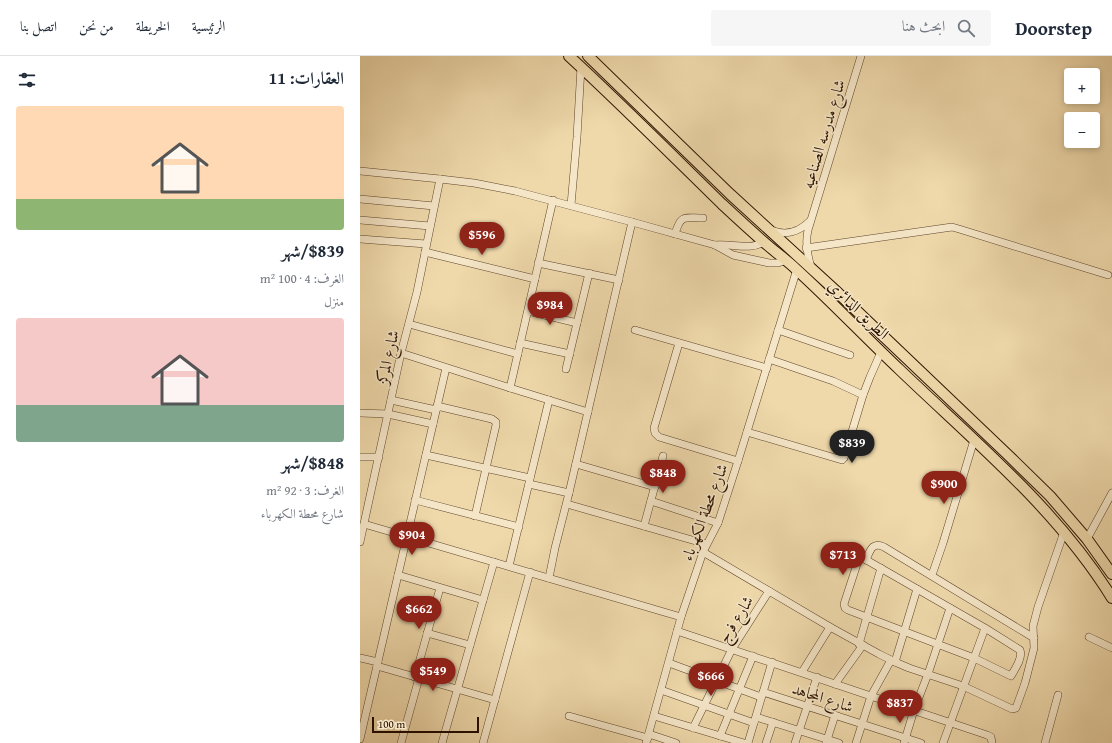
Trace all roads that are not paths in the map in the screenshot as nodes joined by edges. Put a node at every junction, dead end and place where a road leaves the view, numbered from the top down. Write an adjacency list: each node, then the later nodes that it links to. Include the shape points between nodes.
1 (569, 56): 4 (highway, الطريق الدائري)
2 (588, 56): 16 (highway, الطريق الدائري)
3 (861, 56): 13 (street, شارع مدرسه الصناعيه)
4 (580, 67): 9 (street); 19 (highway, الطريق الدائري)
5 (360, 171): 6 (street)
6 (440, 179): 8 (street, via 474,183); 10 (street, شارع المركز)
7 (360, 199): 10 (street)
8 (553, 200): 9 (street); 25 (street)
9 (571, 205): 14 (street)
10 (434, 206): 15 (street, شارع المركز)
11 (703, 218): 17 (street, via 682,219)
12 (360, 220): 15 (street)
13 (812, 220): 16 (street, via 796,231 786,233); 22 (street, شارع مدرسه الصناعيه)
14 (632, 222): 17 (street); 31 (street)
15 (430, 226): 20 (street, شارع المركز)
16 (767, 229): 26 (highway, الطريق الدائري)
17 (675, 234): 21 (street)
18 (360, 239): 20 (street)
19 (764, 242): 21 (street, via 748,247); 24 (highway, الطريق الدائري)
20 (426, 244): 23 (street, شارع المركز)
21 (715, 245): 24 (street, via 733,255 763,262 773,264)
22 (806, 248): 26 (street, شارع مدرسه الصناعيه); 29 (street, via 952,227)
23 (425, 252): 30 (street); 34 (street, شارع المركز)
24 (786, 260): 27 (highway, الطريق الدائري)
25 (538, 263): 28 (street); 30 (street)
26 (812, 268): 50 (highway, الطريق الدائري)
27 (797, 269): 36 (street, شارع محطة الكهرباء); 39 (highway, الطريق الدائري)
28 (589, 274): 31 (street); 33 (street)
29 (1108, 275)
30 (535, 279): 32 (street)
31 (619, 280): 55 (street)
32 (528, 311): 33 (street); 37 (street)
33 (577, 323): 42 (street)
34 (409, 324): 40 (street, شارع المركز); 41 (street)
35 (635, 330): 38 (street)
36 (778, 330): 43 (street); 44 (street, شارع محطة الكهرباء)
37 (520, 343): 41 (street); 42 (street)
38 (679, 343): 46 (street); 65 (street, via 654,428 655,433 659,437)
39 (881, 352): 49 (street); 54 (highway, الطريق الدائري)
40 (401, 353): 45 (street); 51 (street, شارع المركز)
41 (518, 354): 48 (street)
42 (570, 354): 47 (street)
43 (850, 354)
44 (769, 359): 46 (street, شارع محطة الكهرباء); 49 (street, via 833,381)
45 (446, 368): 48 (street); 53 (street)
46 (767, 368): 59 (street, شارع محطة الكهرباء)
47 (566, 369)
48 (510, 388): 52 (street)
49 (863, 395): 59 (street, via 842,460)
50 (949, 399): 54 (highway); 82 (highway, الطريق الدائري, via 1050,496)
51 (391, 400): 53 (street); 57 (street, شارع المركز)
52 (548, 400): 55 (street); 68 (street)
53 (437, 408): 58 (street); 67 (street, via 496,422)
54 (940, 408): 60 (highway, الطريق الدائري)
55 (588, 412): 66 (street)
56 (360, 414): 57 (street)
57 (388, 414): 58 (street); 64 (street, شارع المركز)
58 (433, 424): 61 (street)
59 (747, 432): 65 (street, شارع محطة الكهرباء)
60 (974, 440): 80 (highway, الطريق الدائري, via 1020,484); 93 (street)
61 (426, 455): 67 (street); 72 (street)
62 (663, 456): 69 (street)
63 (360, 457): 64 (street)
64 (379, 457): 77 (street, شارع المركز)
65 (738, 461): 76 (street, شارع محطة الكهرباء)
66 (576, 464): 69 (street); 70 (street)
67 (486, 468): 68 (street); 75 (street)
68 (529, 481): 70 (street); 79 (street)
69 (655, 487): 73 (street)
70 (569, 493): 74 (street)
71 (1112, 493): 82 (street)
72 (415, 500): 75 (street); 81 (street)
73 (651, 501): 76 (street); 78 (street)
74 (567, 504): 78 (street); 94 (street)
75 (475, 516): 79 (street)
76 (718, 522): 84 (street, شارع محطة الكهرباء)
77 (364, 524): 81 (street); 83 (street, شارع المركز)
78 (644, 526): 84 (street)
79 (519, 527): 88 (street)
80 (1064, 532): 98 (highway, الطريق الدائري); 109 (street, via 1038,607 1032,632)
81 (407, 536): 87 (street); 92 (street)
82 (1087, 539): 91 (highway, الطريق الدائري)
83 (360, 542)
84 (706, 544): 85 (street, شارع محطة الكهرباء)
85 (703, 552): 97 (street); 101 (street, شارع محطة الكهرباء)
86 (866, 560): 89 (street); 93 (street, via 872,547 880,545); 102 (street, via 859,558 844,606)
87 (494, 562): 88 (street); 99 (street)
88 (509, 566): 90 (street)
89 (882, 568): 96 (street); 102 (street)
90 (530, 572): 94 (street); 137 (street)
91 (1112, 574)
92 (398, 576): 95 (street); 121 (street)
93 (932, 576): 109 (street)
94 (549, 578): 101 (street)
95 (440, 588): 99 (street); 107 (street)
96 (917, 589): 100 (street); 106 (street)
97 (769, 590): 103 (street); 114 (street, شارع فرج)
98 (1112, 598)
99 (483, 600): 111 (street)
100 (950, 608): 104 (street); 110 (street)
101 (681, 617): 105 (street, شارع محطة الكهرباء)
102 (867, 618): 106 (street); 112 (street)
103 (830, 627): 112 (street); 122 (street)
104 (985, 628): 117 (street); 124 (street, via 1020,650 1021,656)
105 (677, 631): 114 (street); 120 (street, شارع محطة الكهرباء)
106 (904, 631): 110 (street); 118 (street)
107 (427, 633): 111 (street); 125 (street)
108 (1089, 637): 113 (street)
109 (1034, 638): 128 (street)
110 (938, 644): 117 (street); 123 (street)
111 (470, 645): 131 (street)
112 (861, 645): 118 (street); 129 (street)
113 (1112, 648)
114 (732, 649): 115 (street); 127 (street, شارع فرج)
115 (753, 656): 119 (street); 132 (street)
116 (360, 658): 121 (street)
117 (974, 658): 124 (street); 130 (street)
118 (893, 661): 123 (street); 135 (street)
119 (772, 662): 122 (street); 134 (street)
120 (668, 663): 127 (street, شارع المجاهد); 133 (street, شارع محطة الكهرباء)
121 (377, 664): 125 (street); 152 (street)
122 (802, 672): 126 (street)
123 (928, 674): 130 (street); 140 (street)
124 (1011, 676): 128 (street)
125 (417, 677): 131 (street); 156 (street)
126 (817, 677): 129 (street); 139 (street)
127 (716, 680): 132 (street, شارع المجاهد); 138 (street, شارع فرج)
128 (1025, 683): 130 (street, via 1015,709)
129 (835, 684): 135 (street)
130 (963, 686): 147 (street)
131 (457, 689): 137 (street); 157 (street)
132 (740, 689): 134 (street, شارع المجاهد); 141 (street)
133 (661, 690): 138 (street); 144 (street, شارع محطة الكهرباء)
134 (762, 695): 139 (street, شارع المجاهد); 145 (street)
135 (870, 696): 140 (street); 148 (street)
136 (1058, 696): 169 (street)
137 (495, 700): 158 (street)
138 (704, 705): 141 (street); 149 (street, شارع فرج)
139 (807, 706): 142 (street, شارع المجاهد); 150 (street)
140 (914, 710): 147 (street); 155 (street)
141 (730, 714): 145 (street); 151 (street)
142 (835, 715): 148 (street, شارع المجاهد); 154 (street)
143 (569, 716): 153 (street)
144 (654, 716): 149 (street); 153 (street, شارع محطة الكهرباء)
145 (755, 720): 146 (street); 161 (street)
146 (773, 722): 150 (street); 162 (street)
147 (950, 722): 167 (street); 168 (street, via 990,736)
148 (861, 724): 155 (street, شارع المجاهد); 165 (street)
149 (693, 728): 151 (street)
150 (800, 731): 154 (street); 163 (street)
151 (720, 736): 160 (street)
152 (360, 739)
153 (648, 739): 159 (street)
154 (827, 741): 164 (street)
155 (905, 741): 166 (street, شارع المجاهد)
156 (404, 742)
157 (442, 743)
158 (483, 743)
159 (676, 743)
160 (744, 743)
161 (748, 743)
162 (766, 743)
163 (796, 743)
164 (839, 743)
165 (856, 743)
166 (921, 743)
167 (943, 743)
168 (992, 743)
169 (1045, 743)

